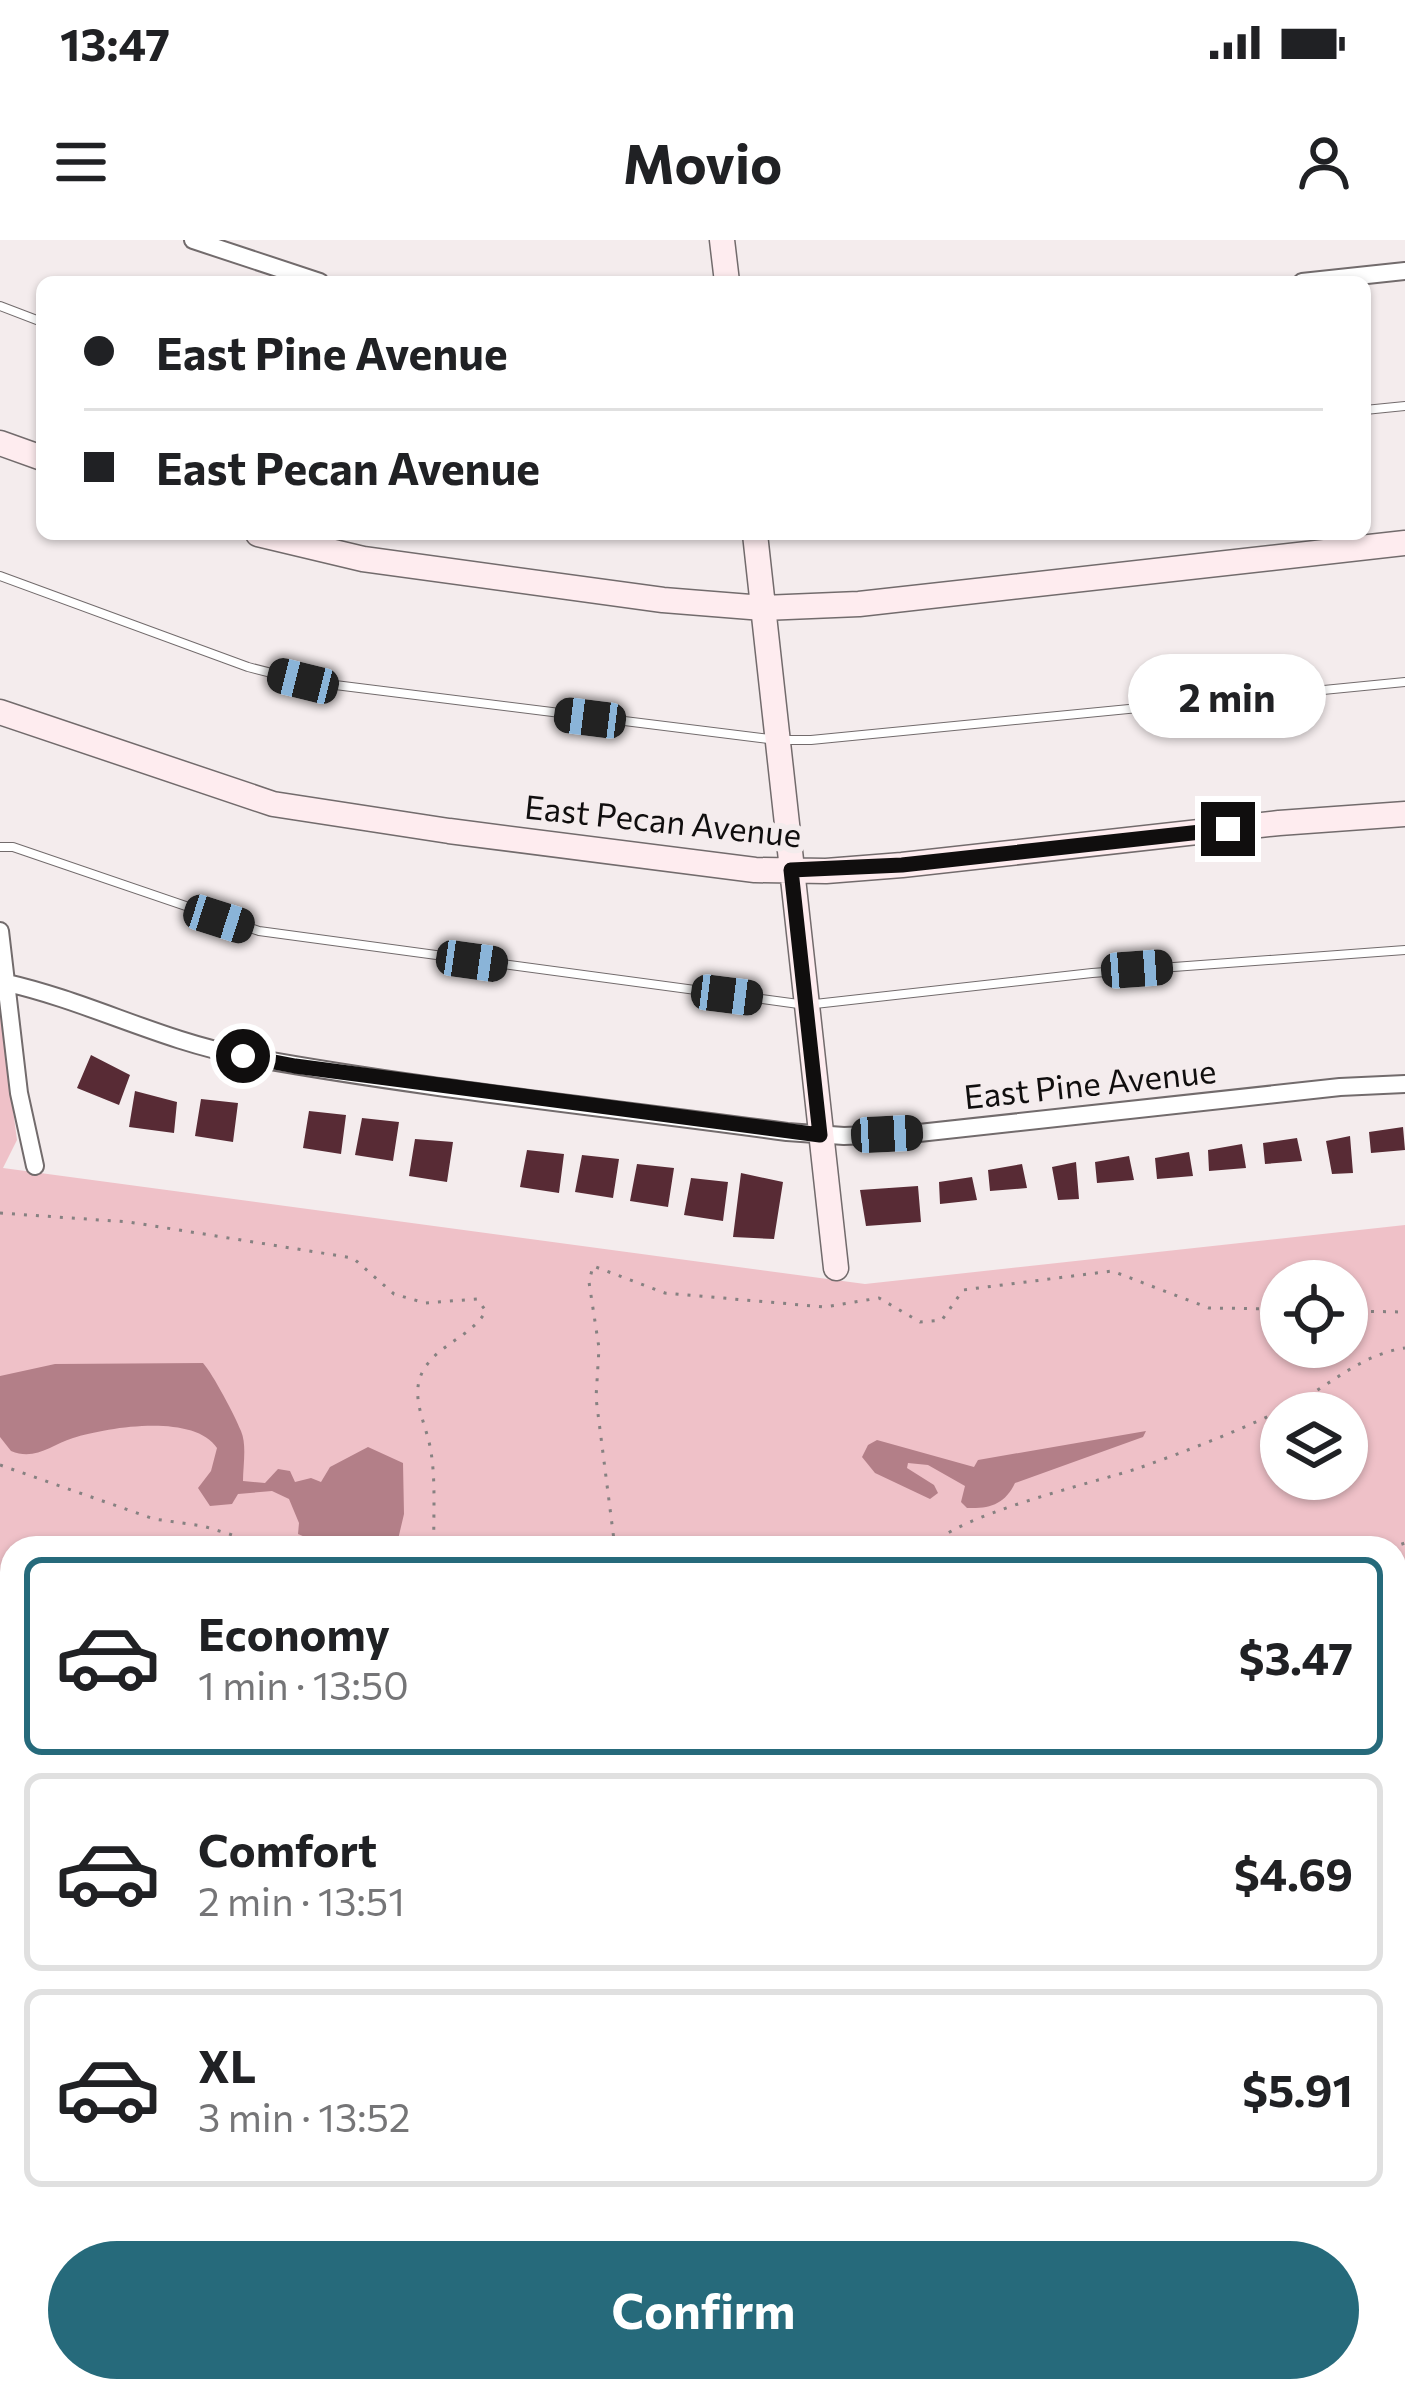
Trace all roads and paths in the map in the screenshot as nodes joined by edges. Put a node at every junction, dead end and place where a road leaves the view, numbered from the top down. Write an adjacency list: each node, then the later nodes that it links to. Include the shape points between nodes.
1 (194, 240): 4 (street)
2 (722, 240): 5 (street)
3 (1405, 271): 6 (street)
4 (302, 276)
5 (726, 276)
6 (1359, 276)
7 (0, 307): 8 (lane)
8 (36, 320)
9 (1405, 406): 10 (lane)
10 (1371, 409)
11 (0, 443): 12 (street)
12 (36, 456)
13 (282, 540): 17 (street, via 363,559)
14 (755, 540): 17 (street)
15 (1405, 543): 17 (street)
16 (0, 576): 20 (lane, via 303,681)
17 (763, 608): 20 (street)
18 (1405, 682): 20 (lane)
19 (0, 712): 23 (street, East Pecan Avenue, via 298,809)
20 (777, 740): 23 (street)
21 (1405, 814): 23 (street, East Pecan Avenue)
22 (0, 847): 27 (lane, via 259,931)
23 (791, 870): 27 (street)
24 (0, 931): 26 (street)
25 (1405, 950): 27 (lane)
26 (7, 983): 29 (street, East Pine Avenue, via 202,1046 295,1066); 30 (street)
27 (806, 1005): 29 (street)
28 (1405, 1084): 29 (street, East Pine Avenue, via 920,1133)
29 (820, 1135): 32 (street)
30 (35, 1166)
31 (0, 1213): 39 (path, via 129,1222 353,1258 394,1294 424,1303 477,1299 486,1311 478,1325 446,1345 416,1383 431,1449)
32 (836, 1268)
33 (1260, 1309): 40 (path, via 1209,1308 1112,1271 963,1290 942,1320 920,1322 879,1298 825,1307 665,1294 593,1266 596,1398)
34 (1368, 1311): 35 (path)
35 (1405, 1312)
36 (1405, 1348): 41 (path, via 1362,1360 1294,1404 1202,1443)
37 (0, 1465): 38 (path, via 154,1519)
38 (236, 1536)
39 (434, 1536)
40 (613, 1536)
41 (941, 1536)

